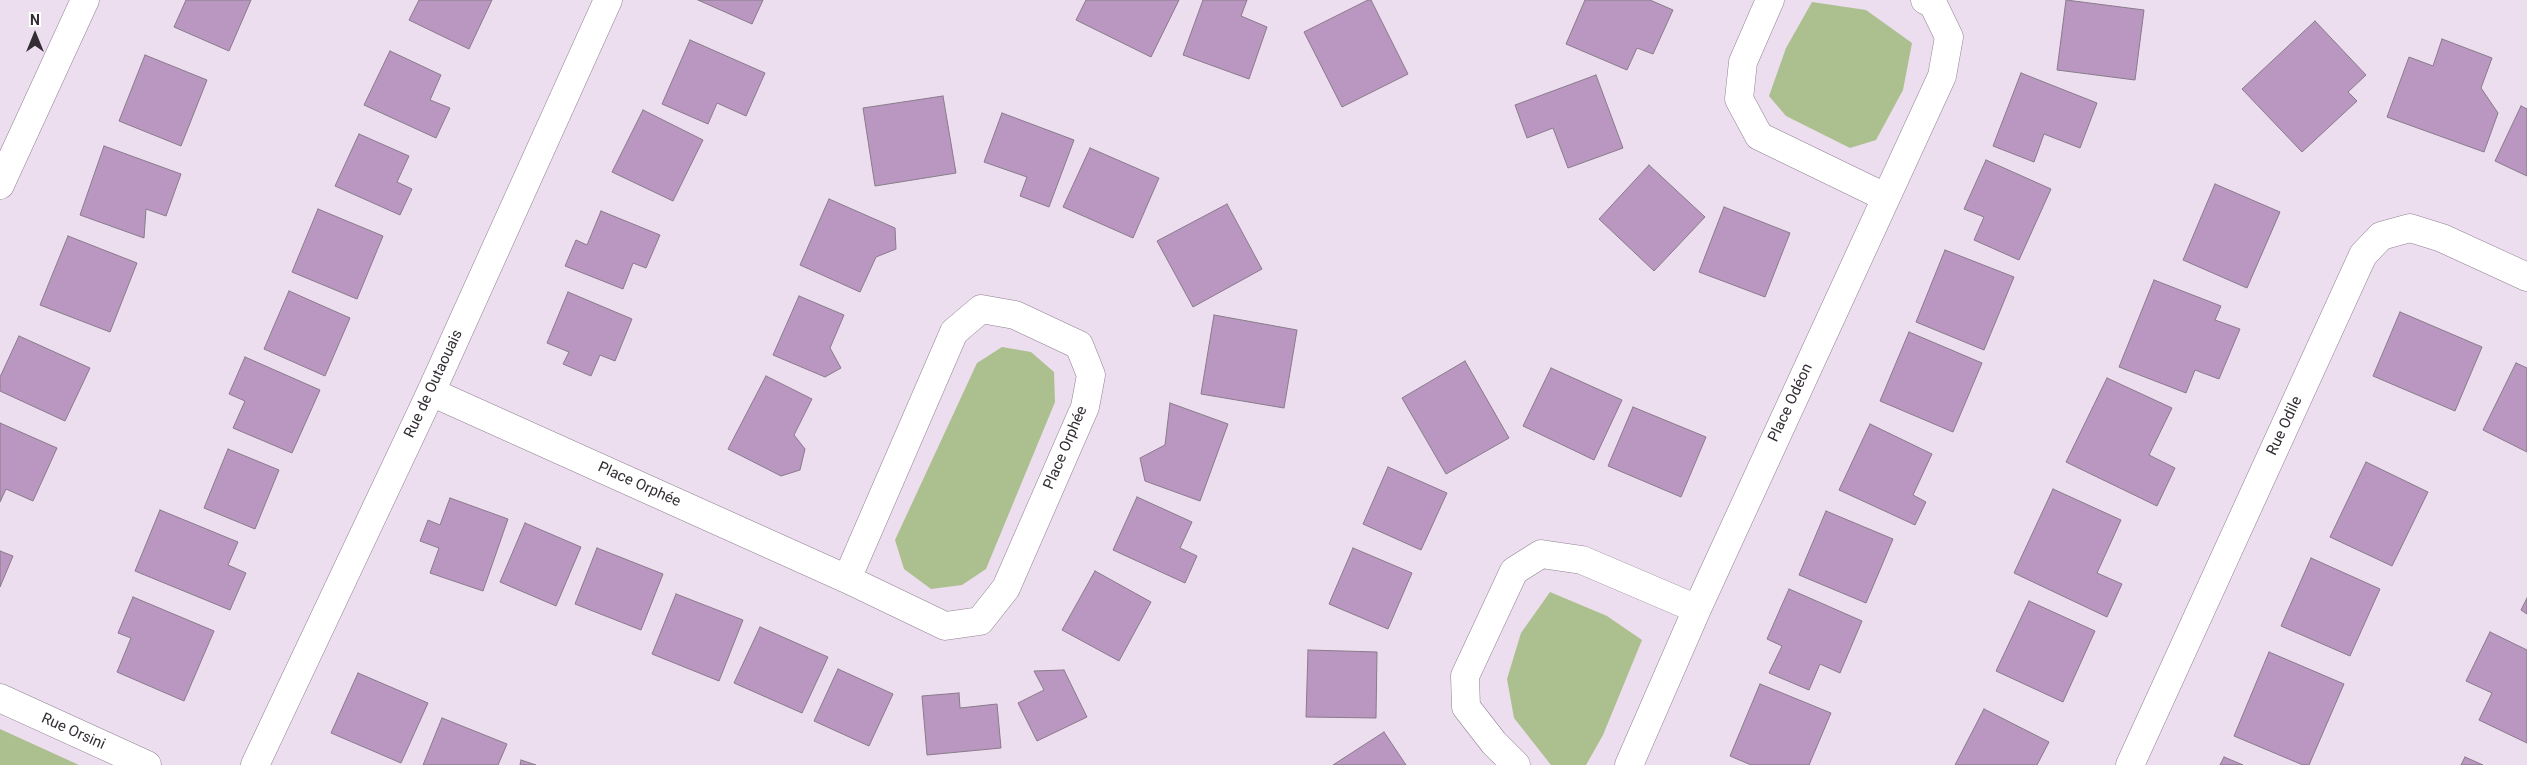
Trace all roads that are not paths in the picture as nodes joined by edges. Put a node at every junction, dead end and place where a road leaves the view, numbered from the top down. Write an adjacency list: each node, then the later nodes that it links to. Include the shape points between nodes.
1 (85, 0): 5 (street)
2 (608, 0): 8 (street, Rue de Outaouais)
3 (1770, 0): 6 (street, via 1744,62 1739,99 1759,136)
4 (1925, 0): 6 (street, Place Odéon, via 1933,4 1949,37 1942,76)
5 (0, 185)
6 (1885, 197): 10 (street, Place Odéon)
7 (2527, 277): 16 (street, Rue Odile, via 2442,238 2410,228 2381,236 2363,255)
8 (432, 392): 9 (street, Place Orphée); 13 (street, Rue de Outaouais)
9 (847, 579): 9 (street, Place Orphée, via 945,626 980,621 1006,588 1085,407 1091,375 1079,345 1015,316 981,309 954,332)
10 (1697, 609): 14 (street, via 1582,560 1541,554 1514,570 1465,676 1466,707); 15 (street, Place Odéon)
11 (0, 698): 12 (street, Rue Orsini)
12 (147, 765)
13 (255, 765)
14 (1516, 765)
15 (1629, 765)
16 (2130, 765)

